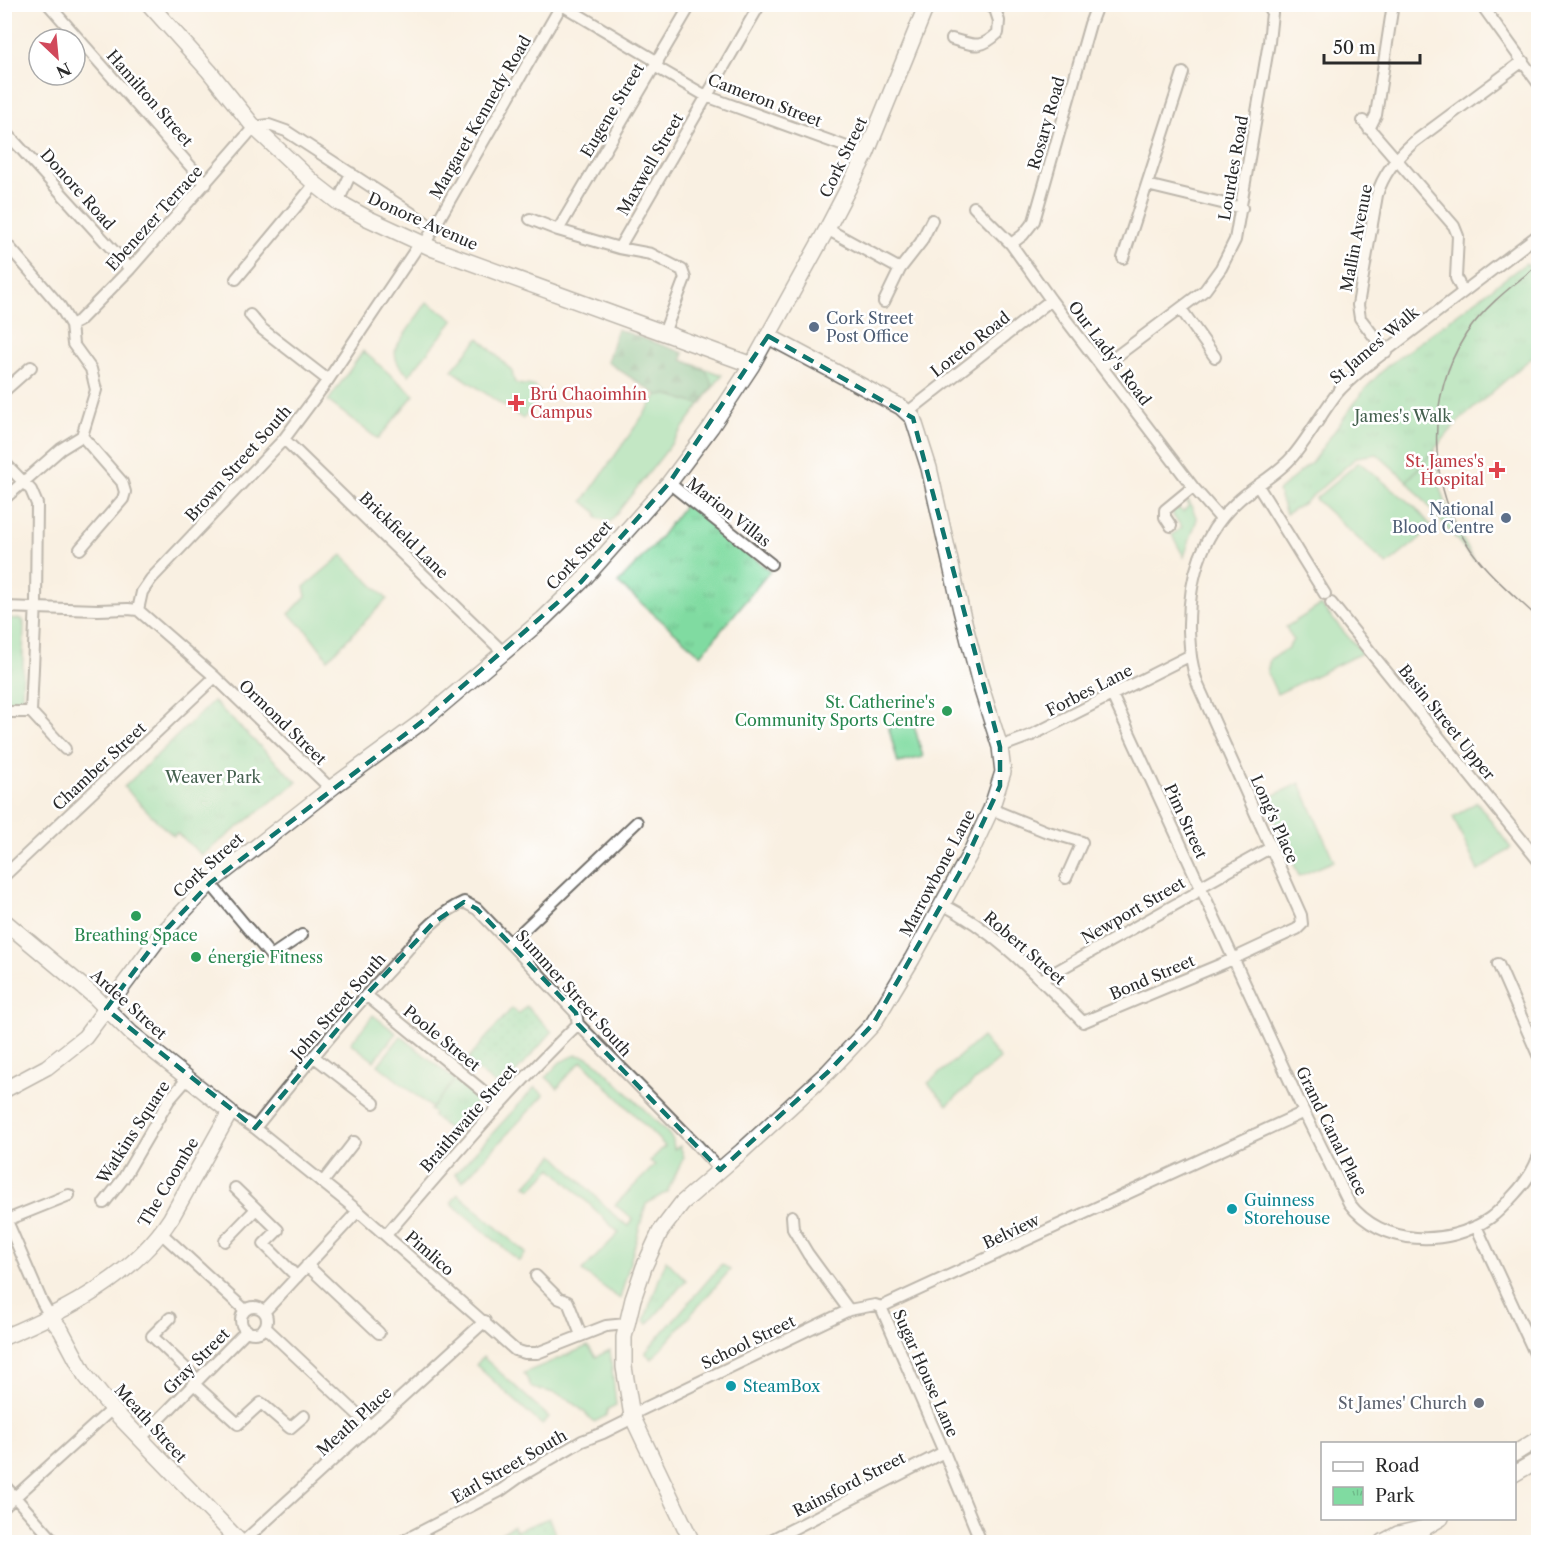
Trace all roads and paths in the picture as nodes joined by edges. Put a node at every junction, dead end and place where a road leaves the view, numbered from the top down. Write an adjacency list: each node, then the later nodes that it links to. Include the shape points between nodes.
1 (48, 4): 23 (street, Hamilton Street)
2 (148, 4): 18 (main road, Donore Avenue)
3 (691, 4): 14 (street, Eugene Street)
4 (760, 4): 17 (street, Maxwell Street)
5 (927, 4): 20 (main road, Cork Street)
6 (986, 4): 12 (street, via 995,9 998,33 976,46)
7 (1101, 4): 37 (street, Rosary Road, via 1090,24 1034,221)
8 (1393, 4): 21 (street, via 1376,116 1366,125)
9 (1481, 4): 13 (street)
10 (562, 5): 14 (street, Cameron Street); 36 (street, Margaret Kennedy Road)
11 (1270, 9): 28 (street, Lourdes Road, via 1269,42)
12 (952, 39)
13 (1522, 61): 16 (street); 21 (street, Mallin Avenue, via 1414,142)
14 (657, 64): 17 (street, Cameron Street); 33 (street, Eugene Street)
15 (1183, 73): 25 (street)
16 (1539, 83)
17 (706, 96): 20 (street, Cameron Street); 38 (street, Maxwell Street)
18 (254, 127): 22 (street, via 269,125 286,131); 23 (street, Ebenezer Terrace); 24 (main road, Donore Avenue)
19 (4, 130): 41 (street, Donore Road)
20 (866, 154): 32 (main road, Cork Street)
21 (1396, 162): 43 (street, via 1450,219 1458,236 1455,273); 51 (street, Mallin Avenue, via 1382,180 1377,195 1358,305 1360,318)
22 (351, 173): 26 (street); 31 (street)
23 (206, 184): 41 (street, Ebenezer Terrace)
24 (315, 184): 26 (main road, Donore Avenue); 42 (street)
25 (1147, 185): 28 (street); 39 (street)
26 (338, 202): 36 (main road, Donore Avenue)
27 (974, 207): 37 (street, Our Lady's Road)
28 (1242, 208): 46 (street, Lourdes Road, via 1235,240 1221,268 1211,284)
29 (530, 219): 33 (street)
30 (932, 220): 40 (street, via 921,242)
31 (424, 222)
32 (827, 229): 40 (street); 50 (main road, Cork Street)
33 (558, 230): 38 (street)
34 (1539, 235): 43 (street, St James' Walk)
35 (4, 241): 48 (street, via 60,306)
36 (422, 244): 49 (main road, Donore Avenue); 56 (street, Brown Street South)
37 (1011, 244): 44 (street, Our Lady's Road)
38 (619, 248): 49 (street, via 651,254 682,270 685,278)
39 (1124, 258)
40 (900, 268): 45 (street)
41 (130, 269): 48 (street, Ebenezer Terrace)
42 (236, 279)
43 (1463, 292): 51 (street, St James' Walk)
44 (1051, 300): 55 (street, Our Lady's Road); 58 (street, Loreto Road)
45 (884, 302)
46 (1181, 309): 52 (street); 55 (street, Lourdes Road)
47 (250, 315): 56 (street, via 262,329)
48 (71, 325): 59 (street, via 73,344 91,369 96,390)
49 (664, 333): 53 (main road, Donore Avenue)
50 (768, 336): 53 (main road, Cork Street); 58 (main road)
51 (1386, 352): 64 (street, St James' Walk, via 1340,391 1294,455)
52 (1215, 357)
53 (752, 365): 63 (main road, Cork Street)
54 (31, 367): 57 (street)
55 (1102, 367): 65 (street, Our Lady's Road)
56 (328, 380): 60 (street, Brown Street South)
57 (4, 391)
58 (908, 412): 80 (main road, Marrowbone Lane, via 918,430 929,468 961,610)
59 (82, 436): 62 (street); 69 (street, via 122,482 125,492)
60 (284, 439): 73 (street, Brown Street South, via 151,579 142,592); 74 (street, Brickfield Lane)
61 (4, 462): 62 (street)
62 (23, 481): 66 (street); 72 (street, via 37,504)
63 (669, 483): 70 (street, Marion Villas); 74 (main road, Cork Street, via 581,582)
64 (1258, 486): 67 (street, St James' Walk); 86 (street, Basin Street Upper, via 1328,598)
65 (1193, 487): 67 (street, Our Lady's Road); 68 (street, via 1165,510)
66 (4, 499)
67 (1221, 519): 75 (street, Long's Place, via 1201,551 1191,582)
68 (1171, 526)
69 (80, 549)
70 (771, 564)
71 (4, 607): 72 (street)
72 (36, 608): 73 (street); 79 (street)
73 (138, 610): 76 (street, Ormond Street)
74 (503, 652): 82 (main road, Cork Street, via 424,720)
75 (1189, 656): 77 (street, Forbes Lane); 85 (street, Long's Place)
76 (215, 677): 82 (street, Ormond Street); 87 (street, Chamber Street)
77 (1112, 695): 80 (street, Forbes Lane); 90 (street, Pim Street)
78 (4, 712): 79 (street)
79 (31, 712): 81 (street)
80 (1000, 747): 83 (main road, Marrowbone Lane, via 1004,772)
81 (65, 749)
82 (331, 789): 89 (main road, Cork Street)
83 (991, 809): 88 (street, via 1082,842); 91 (main road, Marrowbone Lane)
84 (637, 822): 95 (street)
85 (1270, 848): 90 (street, Newport Street); 96 (street, Long's Place, via 1302,924)
86 (1539, 860)
87 (4, 876)
88 (1066, 878)
89 (210, 883): 94 (street, via 271,956); 100 (main road, Cork Street, via 161,935)
90 (1200, 887): 96 (street, Pim Street); 98 (street, Newport Street, via 1194,894)
91 (942, 904): 98 (street, Robert Street, via 986,930); 114 (main road, Marrowbone Lane, via 866,1033)
92 (450, 909): 95 (street, Summer Street South, via 464,902 477,909); 99 (street, John Street South)
93 (4, 921): 100 (main road, Ardee Street)
94 (302, 935)
95 (510, 943): 102 (street, Summer Street South, via 576,1013)
96 (1234, 958): 101 (street, Bond Street); 110 (street, Grand Canal Place)
97 (1498, 964): 103 (street)
98 (1041, 980): 101 (street, Robert Street)
99 (366, 995): 104 (street, John Street South); 108 (street, Poole Street)
100 (106, 1009): 105 (main road, Ardee Street); 106 (main road, Cork Street, via 73,1046 39,1072)
101 (1083, 1022)
102 (578, 1024): 108 (street, Braithwaite Street); 114 (street, Summer Street South)
103 (1539, 1055)
104 (314, 1056): 107 (street); 111 (street, John Street South)
105 (188, 1078): 109 (main road, Ardee Street); 118 (street, Watkins Square, via 169,1100 123,1179)
106 (4, 1090)
107 (374, 1103)
108 (499, 1104): 125 (street, Braithwaite Street)
109 (230, 1112): 111 (street, Pimlico); 124 (main road, The Coombe)
110 (1304, 1113): 123 (street, Grand Canal Place, via 1349,1203 1368,1223 1407,1238 1448,1235); 130 (street, Belview)
111 (255, 1128): 115 (street, Pimlico)
112 (354, 1142): 115 (street)
113 (1539, 1158): 123 (street, Grand Canal Place, via 1504,1206)
114 (720, 1170): 137 (main road, Marrowbone Lane, via 682,1203 660,1232)
115 (323, 1182): 120 (street, Pimlico)
116 (234, 1188): 119 (street)
117 (69, 1195): 122 (street)
118 (104, 1203)
119 (256, 1209): 126 (street); 128 (street, via 278,1230 264,1244)
120 (358, 1211): 125 (street, Pimlico); 127 (street)
121 (792, 1216): 132 (street, via 798,1238)
122 (6, 1217): 134 (street)
123 (1476, 1226): 143 (street)
124 (161, 1233): 131 (street); 134 (main road, The Coombe, via 115,1277)
125 (386, 1235): 136 (street, Pimlico)
126 (225, 1241)
127 (308, 1265): 128 (street); 140 (street)
128 (297, 1276): 133 (street)
129 (536, 1276): 141 (street, via 558,1298 568,1302)
130 (881, 1307): 132 (street, School Street, via 869,1305); 151 (street, Sugar House Lane)
131 (245, 1310): 133 (street, via 257,1307); 139 (street, via 241,1321)
132 (849, 1310): 147 (street, School Street)
133 (265, 1311): 138 (street)
134 (50, 1316): 142 (main road, The Coombe); 145 (main road, Meath Street, via 85,1375)
135 (170, 1318): 144 (street, via 152,1336)
136 (485, 1321): 141 (street, Pimlico, via 512,1347 525,1353 537,1353); 148 (street, Meath Place)
137 (626, 1324): 141 (street, Pimlico); 147 (main road, Marrowbone Lane, via 624,1367)
138 (265, 1327): 139 (street, via 259,1332); 148 (street)
139 (247, 1330): 144 (street, Gray Street)
140 (379, 1333)
141 (580, 1335)
142 (4, 1337)
143 (1539, 1360)
144 (196, 1382): 146 (street, via 238,1424 261,1403 291,1428); 149 (street, Gray Street)
145 (112, 1409): 149 (main road, Meath Street); 156 (street)
146 (304, 1416)
147 (632, 1416): 163 (street, Earl Street South); 164 (main road, Marrowbone Lane)
148 (370, 1426): 162 (street, Meath Place)
149 (141, 1438): 162 (main road, Meath Street)
150 (1539, 1439): 152 (main road)
151 (944, 1452): 165 (street, Rainsford Street); 166 (street, Sugar House Lane)
152 (1516, 1453)
153 (1539, 1460): 154 (main road)
154 (1516, 1473)
155 (4, 1485): 156 (street)
156 (15, 1497): 157 (street); 161 (street)
157 (4, 1507)
158 (1410, 1520): 160 (main road)
159 (1438, 1520): 160 (main road, via 1424,1528)
160 (1398, 1534): 167 (main road)
161 (55, 1542)
162 (241, 1542)
163 (401, 1542)
164 (692, 1542)
165 (766, 1542)
166 (981, 1542)
167 (1383, 1542)

